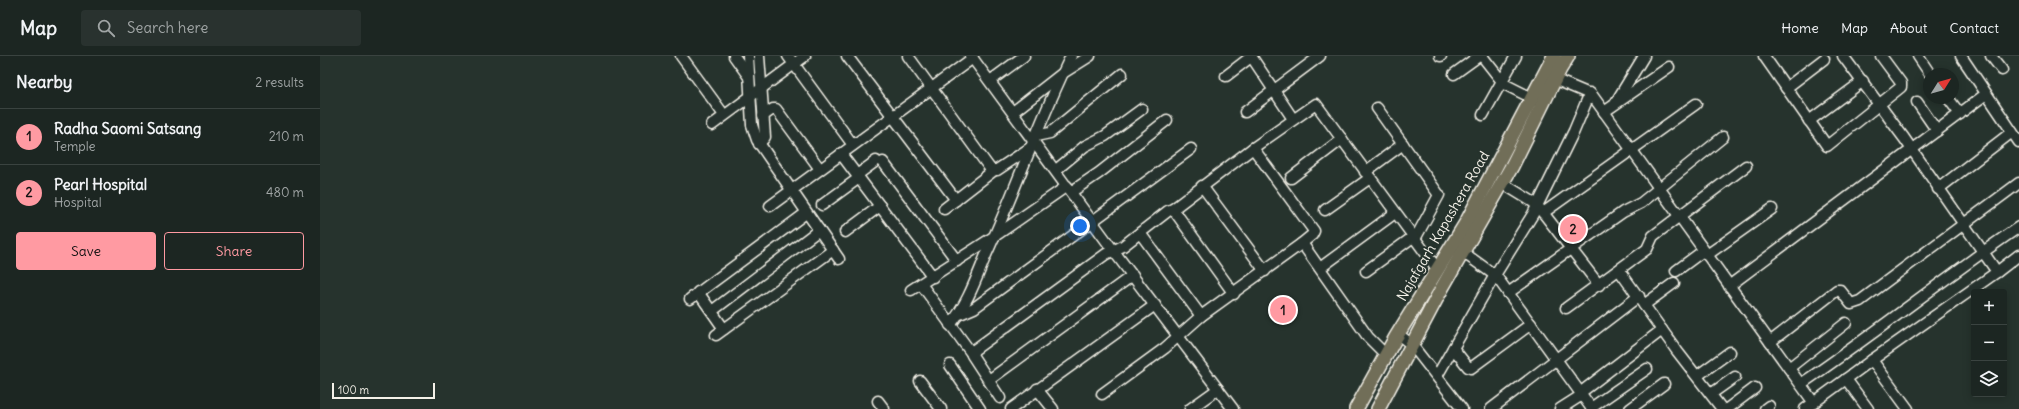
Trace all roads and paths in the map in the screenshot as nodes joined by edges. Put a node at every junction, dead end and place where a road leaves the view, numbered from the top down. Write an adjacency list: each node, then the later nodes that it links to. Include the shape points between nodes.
1 (681, 56): 59 (street)
2 (734, 56): 35 (street)
3 (748, 56): 35 (street)
4 (759, 56): 39 (street)
5 (805, 56): 26 (street)
6 (847, 56): 61 (street)
7 (908, 56): 40 (street)
8 (1024, 56): 37 (street)
9 (1071, 56): 31 (street)
10 (1090, 56): 31 (street)
11 (1252, 56): 34 (street); 42 (street)
12 (1320, 56): 42 (street)
13 (1479, 56): 33 (street)
14 (1482, 56): 36 (street)
15 (1516, 56): 36 (street)
16 (1568, 56): 27 (main road, Najafgarh Kapashera Road)
17 (1644, 56): 51 (street)
18 (1844, 56): 38 (street)
19 (1881, 56): 49 (street, via 1902,85)
20 (1918, 56): 29 (street)
21 (1961, 56): 44 (street)
22 (1991, 56): 30 (street)
23 (972, 57): 37 (street); 40 (street)
24 (1768, 58): 41 (street)
25 (1824, 59): 41 (street)
26 (791, 60): 39 (street); 74 (street)
27 (1554, 67): 43 (street); 46 (main road, Najafgarh Kapashera Road)
28 (1669, 67): 51 (street)
29 (1926, 68)
30 (2002, 70)
31 (1063, 73): 54 (street); 70 (street)
32 (1122, 74): 70 (street, via 1050,133)
33 (1454, 74)
34 (1226, 76)
35 (750, 77): 45 (street)
36 (1501, 80): 46 (street); 58 (street)
37 (990, 81): 54 (street)
38 (1863, 81): 49 (street); 64 (street)
39 (762, 87): 45 (street); 60 (street)
40 (932, 88): 61 (street); 83 (street)
41 (1786, 88): 64 (street)
42 (1275, 90): 55 (street); 62 (street)
43 (1590, 93): 56 (street); 101 (street)
44 (1986, 94): 57 (street); 67 (street)
45 (751, 95): 59 (street); 72 (street, via 752,125)
46 (1538, 101): 87 (main road, Najafgarh Kapashera Road); 115 (main road, Najafgarh Kapashera Road)
47 (1917, 102): 66 (street)
48 (1696, 104): 78 (street)
49 (1879, 104): 64 (street, via 1827,146); 77 (street)
50 (1952, 104): 57 (street)
51 (1614, 105): 56 (street)
52 (1377, 108): 73 (street)
53 (1142, 109): 82 (street, via 1105,136 1085,146)
54 (1013, 112): 70 (street)
55 (1245, 112)
56 (1604, 112): 78 (street)
57 (1960, 114): 66 (street)
58 (1483, 115)
59 (724, 116): 65 (street)
60 (763, 116): 72 (street, via 765,136); 81 (street, via 773,108 776,109)
61 (893, 116): 74 (street); 94 (street)
62 (1293, 119): 69 (street, via 1316,104); 75 (street)
63 (1167, 120): 91 (street, via 1099,173)
64 (1809, 121)
65 (712, 125)
66 (1937, 131): 77 (street)
67 (2012, 132): 71 (street); 92 (street)
68 (1723, 137): 90 (street)
69 (1342, 139): 84 (street); 86 (street)
70 (1033, 142): 82 (street); 83 (street); 112 (street)
71 (2019, 142)
72 (759, 144): 93 (street)
73 (1402, 144): 84 (street); 113 (street, via 1438,195)
74 (853, 145): 79 (street)
75 (1253, 148): 89 (street); 114 (street, via 1314,231)
76 (1191, 149): 106 (street)
77 (1912, 150): 92 (street); 135 (street)
78 (1631, 151): 90 (street); 101 (street)
79 (841, 154): 81 (street); 85 (street)
80 (1746, 166): 105 (street)
81 (820, 170): 93 (street)
82 (1056, 170): 91 (street)
83 (993, 171): 94 (street)
84 (1368, 175): 102 (street); 104 (street)
85 (858, 177): 95 (street); 97 (street); 121 (street, via 879,162)
86 (1291, 178)
87 (1502, 183): 101 (street); 115 (main road, Najafgarh Kapashera Road)
88 (2019, 183): 107 (street)
89 (1202, 186): 100 (street); 125 (street)
90 (1658, 188): 105 (street); 116 (street, via 1641,203 1623,212)
91 (1069, 189): 106 (street); 112 (street)
92 (1938, 189): 107 (street)
93 (791, 191): 96 (street); 103 (street)
94 (956, 200): 99 (street)
95 (822, 205)
96 (770, 206)
97 (880, 206): 110 (street); 131 (street)
98 (1772, 208): 119 (street)
99 (944, 209)
100 (1173, 209): 111 (street); 139 (street)
101 (1540, 209): 116 (street); 130 (street)
102 (1325, 210)
103 (806, 213): 109 (street); 137 (street)
104 (1395, 214): 113 (street); 122 (street)
105 (1679, 218): 119 (street); 124 (street, via 1653,236 1647,249)
106 (1093, 222): 117 (street); 145 (street, via 974,308)
107 (1964, 225): 118 (street); 153 (street, via 1860,301 1851,304 1840,290 1837,290)
108 (2019, 228): 118 (street)
109 (819, 230): 144 (street); 144 (street, via 836,254 720,332)
110 (845, 232)
111 (1140, 233): 117 (street); 146 (street)
112 (995, 236): 121 (street); 145 (street)
113 (1414, 238): 123 (street); 126 (street)
114 (1301, 244): 122 (street); 125 (street)
115 (1458, 249): 123 (main road, Najafgarh Kapashera Road); 130 (street); 154 (main road, Najafgarh Kapashera Road, via 1442,288)
116 (1571, 249): 134 (street); 138 (street)
117 (1113, 250): 129 (street); 157 (street)
118 (1983, 252): 128 (street); 171 (street, via 1853,349)
119 (1705, 253): 127 (street); 135 (street)
120 (2019, 255): 128 (street)
121 (957, 261): 131 (street)
122 (1320, 268): 158 (street, via 1368,337)
123 (1438, 270): 151 (main road, Najafgarh Kapashera Road)
124 (1619, 270): 134 (street); 141 (street)
125 (1265, 271): 139 (street)
126 (1366, 271)
127 (1676, 271)
128 (1997, 272): 160 (street)
129 (1133, 275): 142 (street); 168 (street)
130 (1495, 275): 138 (street); 155 (street)
131 (932, 276): 133 (street)
132 (1674, 283): 141 (street)
133 (921, 284): 136 (street); 149 (street)
134 (1599, 285): 143 (street)
135 (1729, 286): 153 (street)
136 (911, 290)
137 (698, 292): 140 (street); 144 (street)
138 (1508, 293): 148 (street)
139 (1234, 294): 146 (street)
140 (690, 299)
141 (1642, 300): 150 (street); 159 (street)
142 (1154, 305): 152 (street); 173 (street)
143 (1566, 308)
144 (712, 311)
145 (960, 314): 149 (street)
146 (1201, 316): 152 (street)
147 (1846, 323): 163 (street)
148 (1531, 324): 155 (street, via 1472,368); 159 (street)
149 (950, 325): 157 (street)
150 (1662, 330): 165 (street); 176 (street)
151 (1398, 334): 154 (street); 158 (main road, Najafgarh Kapashera Road)
152 (1178, 336): 174 (street); 175 (street)
153 (1770, 342): 163 (street)
154 (1412, 345): 164 (street); 187 (main road, Najafgarh Kapashera Road)
155 (1453, 348): 164 (street)
156 (1730, 352): 165 (street)
157 (972, 354): 168 (street)
158 (1386, 356): 186 (main road, Najafgarh Kapashera Road)
159 (1556, 359): 176 (street); 189 (street)
160 (1872, 360): 167 (street); 197 (street)
161 (950, 365): 182 (street)
162 (1647, 368): 191 (street)
163 (1789, 368): 171 (street)
164 (1437, 376): 188 (street)
165 (1697, 376): 177 (street)
166 (1735, 377): 177 (street)
167 (1846, 379): 179 (street); 196 (street)
168 (989, 380): 178 (street)
169 (920, 381): 181 (street)
170 (1664, 384): 192 (street)
171 (1801, 384): 179 (street)
172 (1756, 388): 194 (street)
173 (1037, 389): 180 (street); 183 (street)
174 (1218, 389): 184 (street); 185 (street)
175 (1102, 394)
176 (1581, 394): 190 (street); 191 (street)
177 (1711, 394): 193 (street)
178 (1000, 398)
179 (1814, 403): 195 (street)
180 (1050, 408)
181 (941, 409)
182 (980, 409)
183 (1011, 409)
184 (1190, 409)
185 (1233, 409)
186 (1356, 409)
187 (1378, 409)
188 (1462, 409)
189 (1491, 409)
190 (1560, 409)
191 (1591, 409)
192 (1630, 409)
193 (1722, 409)
194 (1727, 409)
195 (1805, 409)
196 (1868, 409)
197 (1908, 409)

